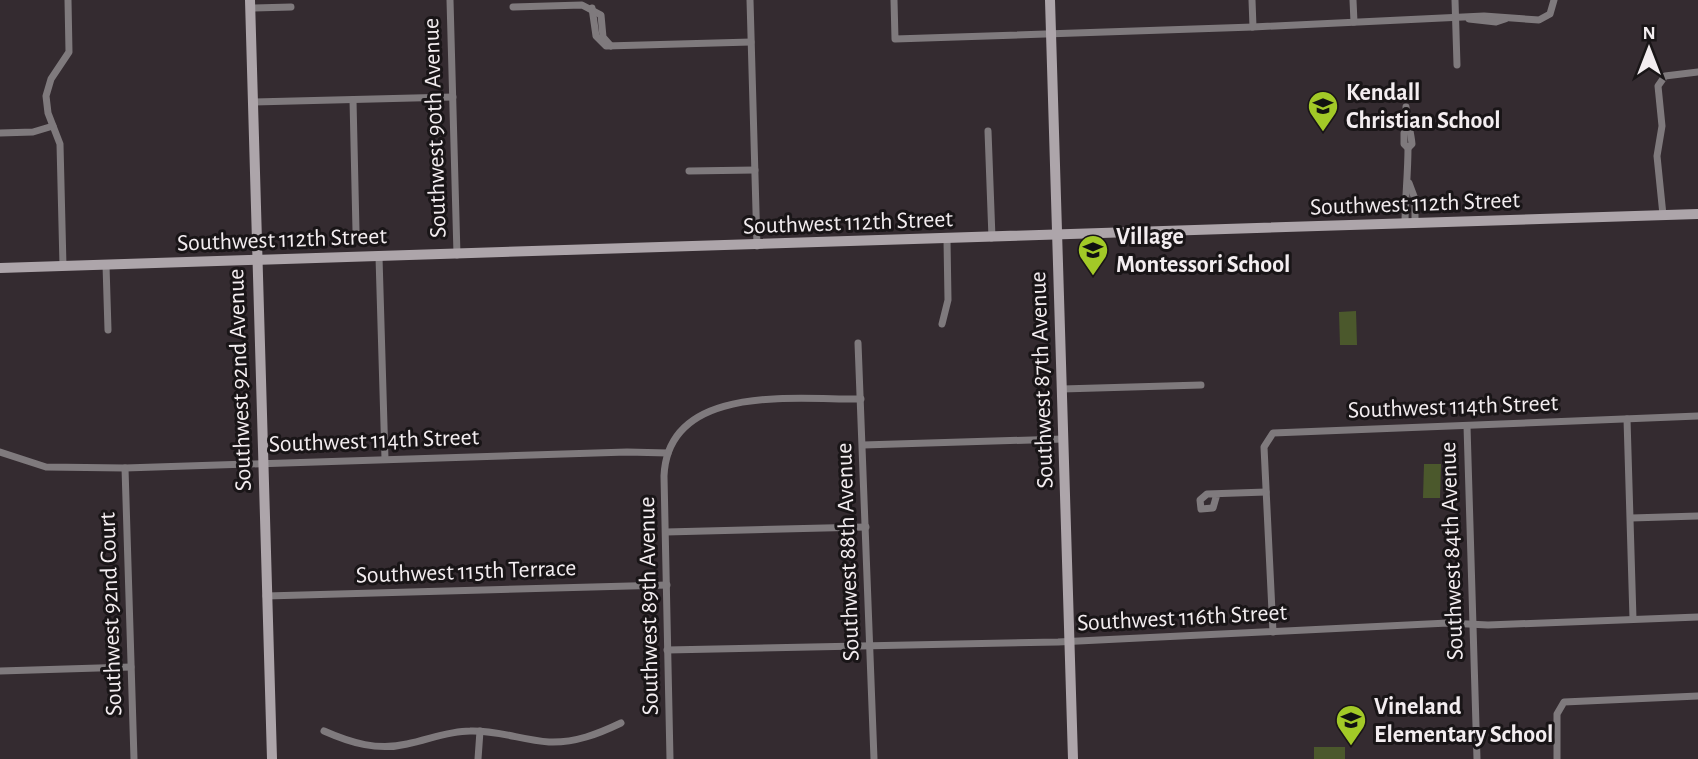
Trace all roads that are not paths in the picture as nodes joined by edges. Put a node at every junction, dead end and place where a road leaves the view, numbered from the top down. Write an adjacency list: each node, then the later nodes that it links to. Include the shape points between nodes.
1 (68, 0): 24 (street, via 69,52 46,96)
2 (450, 0): 20 (street, Southwest 90th Avenue)
3 (750, 0): 17 (street)
4 (894, 0): 16 (street, via 895,39)
5 (1050, 0): 16 (main road, Southwest 87th Avenue)
6 (1252, 0): 15 (street)
7 (1353, 0): 14 (street)
8 (1455, 0): 13 (street)
9 (1554, 0): 13 (street, via 1550,14 1539,20)
10 (250, 4): 11 (street); 22 (main road, Southwest 92nd Avenue)
11 (291, 7)
12 (513, 7): 17 (street, via 592,8 596,36 612,47)
13 (1455, 18): 14 (street); 18 (street)
14 (1354, 22): 15 (street)
15 (1253, 27): 16 (street)
16 (1051, 33): 33 (main road, Southwest 87th Avenue)
17 (751, 42): 27 (street)
18 (1457, 65)
19 (1698, 72): 30 (street, via 1660,80 1657,99 1662,126 1657,156)
20 (453, 97): 21 (street); 37 (street, Southwest 90th Avenue)
21 (353, 100): 22 (street); 32 (street)
22 (253, 102): 39 (main road, Southwest 92nd Avenue)
23 (1406, 107): 31 (street, via 1412,144 1408,148 1408,182 1415,199)
24 (53, 126): 26 (street); 41 (street, via 60,144)
25 (988, 131): 34 (street)
26 (0, 133)
27 (755, 170): 28 (street); 36 (street)
28 (689, 171)
29 (1698, 214): 30 (main road, Southwest 112th Street)
30 (1663, 215): 31 (main road, Southwest 112th Street)
31 (1410, 224): 33 (main road, Southwest 112th Street)
32 (356, 232)
33 (1058, 236): 34 (main road, Southwest 112th Street); 47 (main road, Southwest 87th Avenue)
34 (992, 238): 35 (main road, Southwest 112th Street)
35 (947, 240): 36 (main road, Southwest 112th Street); 43 (street, via 948,300)
36 (757, 246): 37 (main road, Southwest 112th Street)
37 (457, 255): 38 (main road, Southwest 112th Street)
38 (379, 257): 39 (main road, Southwest 112th Street); 56 (street)
39 (257, 260): 40 (main road, Southwest 112th Street); 57 (main road, Southwest 92nd Avenue)
40 (106, 265): 41 (main road, Southwest 112th Street); 44 (street)
41 (63, 266): 42 (main road, Southwest 112th Street)
42 (0, 268)
43 (942, 324)
44 (108, 330)
45 (858, 343): 48 (street, Southwest 88th Avenue)
46 (1201, 385): 47 (street)
47 (1062, 389): 52 (main road, Southwest 87th Avenue)
48 (861, 399): 53 (street, Southwest 88th Avenue); 55 (street, via 724,404 694,420)
49 (1698, 416): 50 (street, Southwest 114th Street)
50 (1627, 419): 51 (street, Southwest 114th Street); 62 (street)
51 (1467, 426): 59 (street, Southwest 114th Street, via 1276,432 1264,443); 69 (street, Southwest 84th Avenue)
52 (1063, 439): 53 (street); 71 (main road, Southwest 87th Avenue)
53 (863, 445): 63 (street, Southwest 88th Avenue)
54 (0, 452): 58 (street, Southwest 114th Street, via 46,467)
55 (668, 453): 56 (street, Southwest 114th Street); 64 (street, Southwest 89th Avenue, via 664,471)
56 (385, 459): 57 (street, Southwest 114th Street)
57 (262, 462): 58 (street, Southwest 114th Street); 66 (main road, Southwest 92nd Avenue)
58 (125, 468): 74 (street, Southwest 92nd Court)
59 (1266, 492): 60 (street); 70 (street, Southwest 114th Street)
60 (1217, 494)
61 (1698, 516): 62 (street)
62 (1630, 518): 68 (street)
63 (866, 527): 64 (street); 72 (street, Southwest 88th Avenue)
64 (666, 532): 65 (street, Southwest 89th Avenue)
65 (667, 585): 66 (street, Southwest 115th Terrace); 73 (street, Southwest 89th Avenue)
66 (266, 596): 81 (main road, Southwest 92nd Avenue)
67 (1698, 617): 68 (street, Southwest 116th Street)
68 (1633, 619): 69 (street, Southwest 116th Street)
69 (1472, 624): 70 (street, Southwest 116th Street); 86 (street, Southwest 84th Avenue)
70 (1273, 632): 71 (street, Southwest 116th Street)
71 (1069, 641): 72 (street, Southwest 116th Street); 85 (main road, Southwest 87th Avenue)
72 (870, 646): 73 (street, Southwest 116th Street); 84 (street, Southwest 88th Avenue)
73 (667, 650): 83 (street, Southwest 89th Avenue)
74 (131, 667): 75 (street); 80 (street, Southwest 92nd Court)
75 (0, 671)
76 (1698, 696): 87 (street, via 1560,705)
77 (621, 723): 78 (street, via 593,735 557,742)
78 (480, 731): 79 (street, via 380,747); 82 (street)
79 (324, 732)
80 (134, 759)
81 (272, 759)
82 (478, 759)
83 (670, 759)
84 (874, 759)
85 (1073, 759)
86 (1476, 759)
87 (1557, 759)

